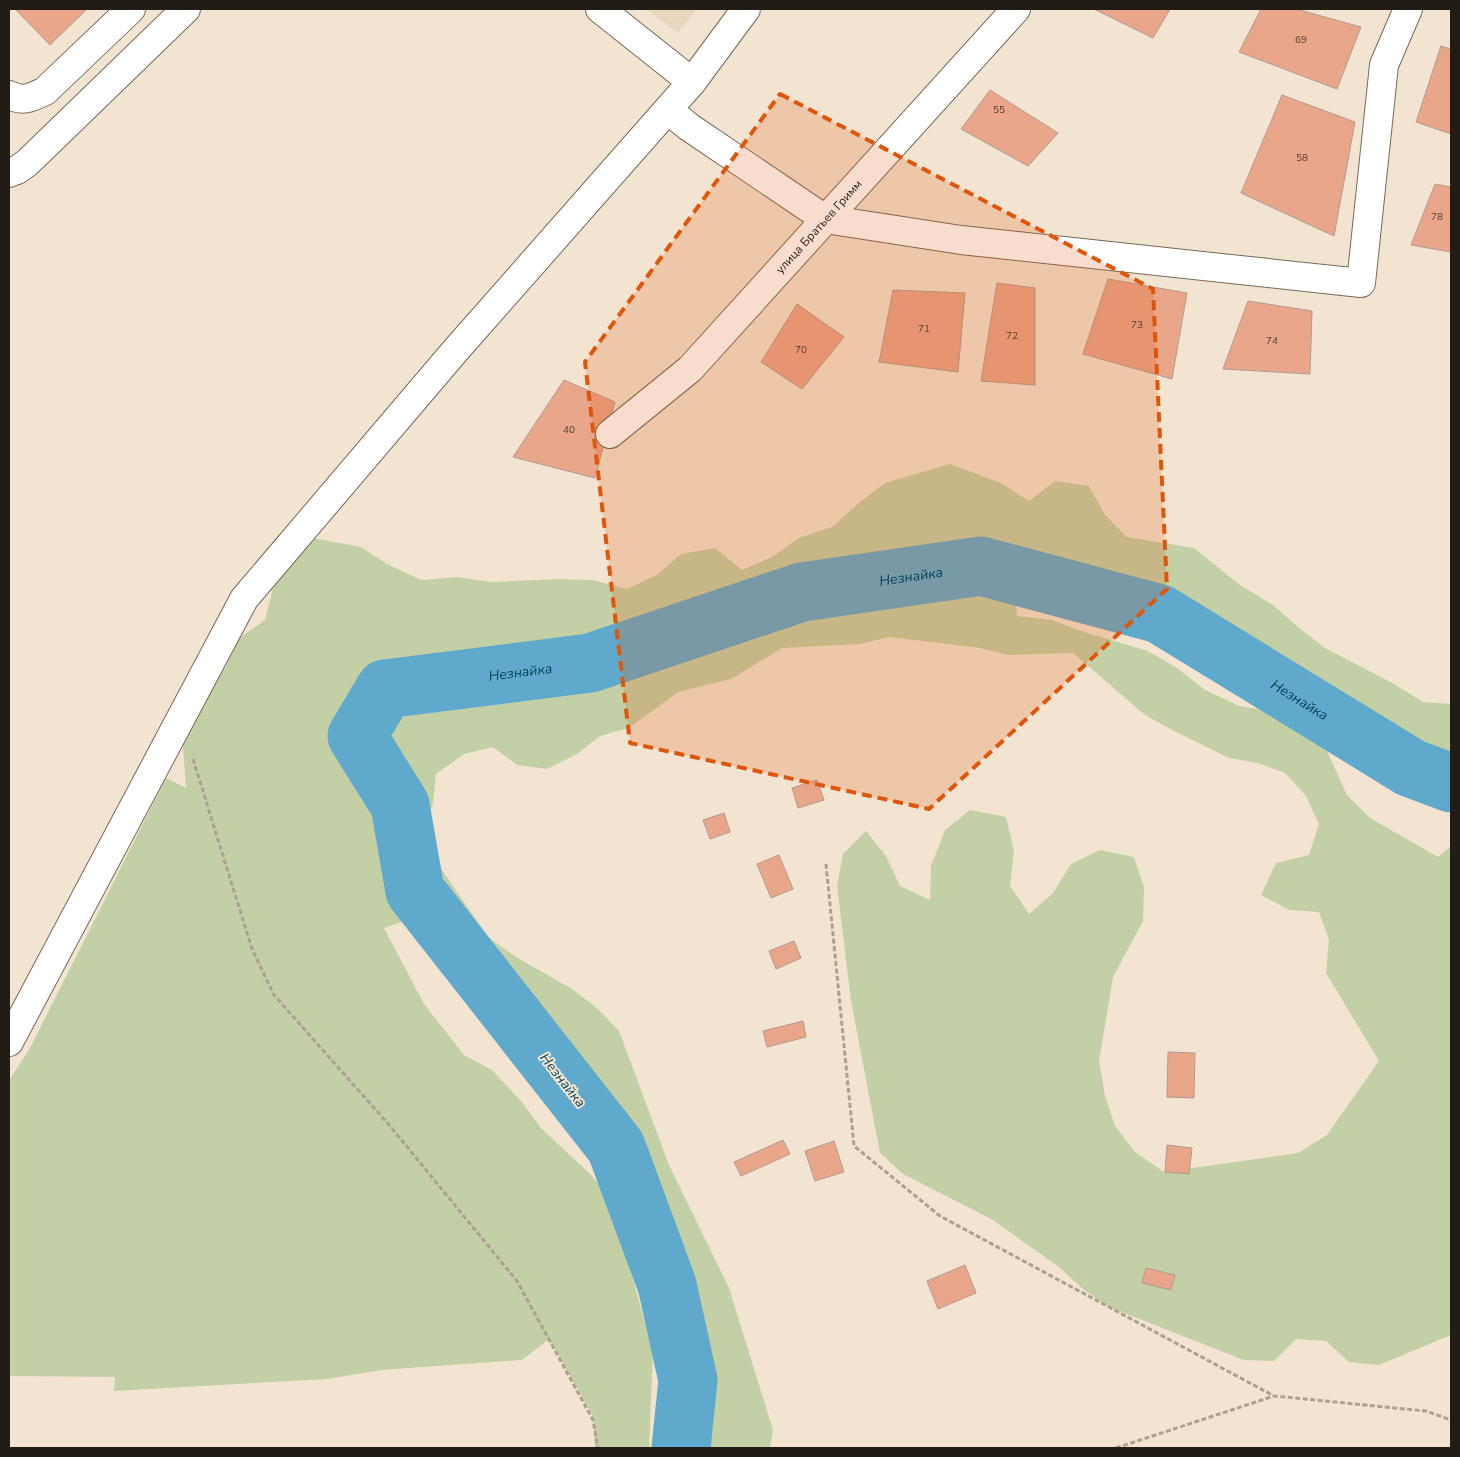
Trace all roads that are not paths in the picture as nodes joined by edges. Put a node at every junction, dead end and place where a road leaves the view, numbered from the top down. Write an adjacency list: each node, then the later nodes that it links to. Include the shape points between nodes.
1 (131, 9): 8 (street, via 45,91 28,99)
2 (186, 9): 10 (street, via 27,163)
3 (600, 9): 7 (street)
4 (746, 9): 7 (street)
5 (1016, 9): 11 (street, улица Братьев Гримм)
6 (1408, 9): 11 (street, via 1384,65 1361,283 961,240)
7 (692, 82): 9 (street)
8 (9, 95)
9 (668, 110): 11 (street); 13 (street, via 449,358 244,599)
10 (9, 173)
11 (826, 219): 12 (street, улица Братьев Гримм, via 690,370)
12 (610, 434)
13 (9, 1042)

